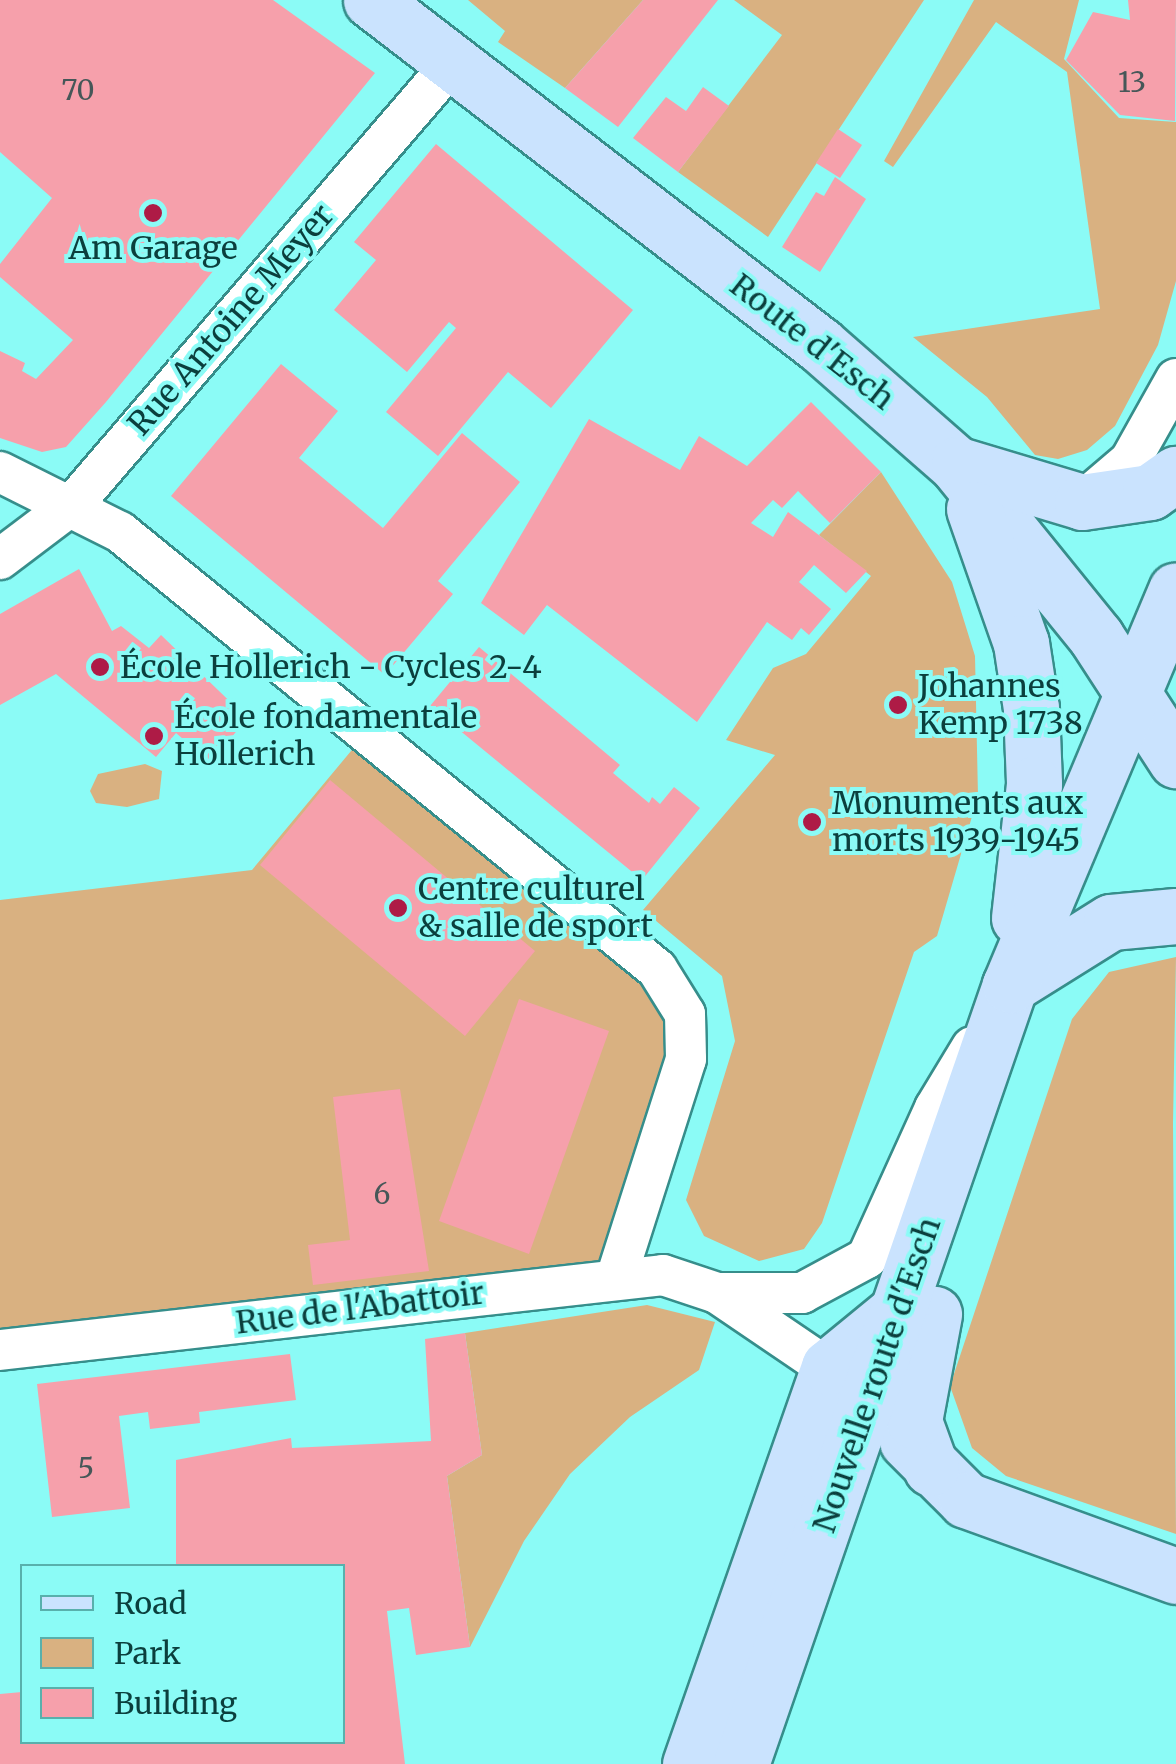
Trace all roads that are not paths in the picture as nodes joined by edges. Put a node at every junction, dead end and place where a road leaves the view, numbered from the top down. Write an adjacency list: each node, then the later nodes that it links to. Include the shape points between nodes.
1 (371, 0): 2 (main road, Route d'Esch)
2 (449, 66): 4 (main road, Route d'Esch, via 820,345); 8 (street, Rue Antoine Meyer)
3 (1176, 380): 7 (street, via 1130,462)
4 (956, 464): 7 (main road); 11 (main road, Route d'Esch); 14 (main road, via 1021,643 1030,708 1034,784)
5 (0, 472): 8 (street)
6 (1176, 474): 7 (main road, via 1150,492)
7 (1082, 502)
8 (74, 503): 9 (street, Rue Antoine Meyer); 16 (street, via 658,969 685,1014 686,1059)
9 (0, 559)
10 (1176, 591): 11 (main road, Nouvelle route d'Esch)
11 (1134, 690): 12 (main road, Route d'Esch); 14 (main road, Nouvelle route d'Esch)
12 (1176, 760)
13 (1176, 916): 14 (main road, via 1111,922)
14 (1010, 985): 15 (street, Nouvelle route d'Esch, via 935,1108); 19 (main road, Nouvelle route d'Esch, via 901,1308); 20 (main road, via 981,1170 916,1380 914,1421)
15 (867, 1258): 17 (street, Rue de l'Abattoir, via 802,1293)
16 (616, 1278): 17 (street, Rue de l'Abattoir, via 664,1275); 18 (street, Rue de l'Abattoir)
17 (717, 1293): 19 (street, Rue de l'Abattoir)
18 (0, 1350)
19 (849, 1383): 20 (main road); 22 (main road); 23 (main road, Nouvelle route d'Esch)
20 (931, 1468): 21 (main road, via 966,1500 1007,1520)
21 (1176, 1576)
22 (690, 1764)
23 (741, 1764)

